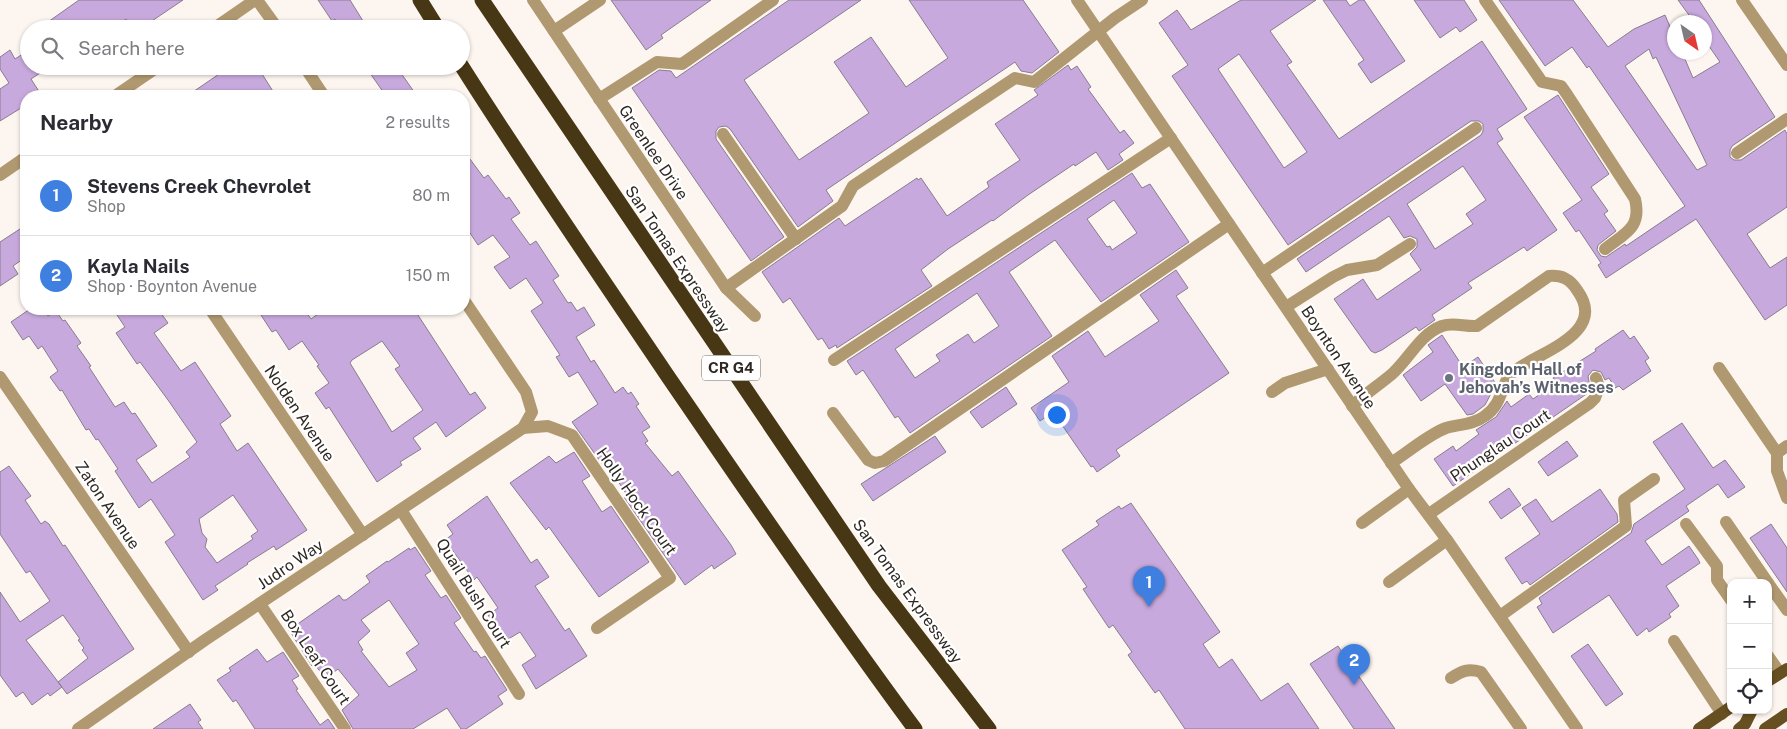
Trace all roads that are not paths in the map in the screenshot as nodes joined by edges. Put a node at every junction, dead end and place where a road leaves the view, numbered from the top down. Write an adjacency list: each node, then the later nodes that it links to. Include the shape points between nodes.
1 (256, 0): 11 (street); 12 (street)
2 (420, 0): 13 (highway)
3 (482, 0): 82 (highway, San Tomas Expressway / CR G4, via 879,586)
4 (533, 0): 14 (street, Greenlee Drive)
5 (600, 0): 14 (street)
6 (773, 0): 22 (street, via 682,64 657,62)
7 (1077, 0): 15 (street, Boynton Avenue)
8 (1142, 0): 15 (street)
9 (1485, 0): 33 (street, via 1542,82 1561,86 1635,199 1638,213 1635,225)
10 (1742, 0): 16 (street)
11 (226, 20)
12 (271, 20)
13 (432, 20)
14 (554, 31): 22 (street, Greenlee Drive)
15 (1098, 32): 26 (street, Boynton Avenue); 31 (street, via 1034,82 1015,78 853,186 842,206)
16 (1787, 65)
17 (145, 75): 20 (street)
18 (310, 75): 21 (street)
19 (467, 75): 81 (highway, via 710,439 835,621)
20 (124, 90)
21 (320, 90)
22 (599, 99): 35 (street, Greenlee Drive)
23 (1787, 118): 27 (street)
24 (1476, 128): 34 (street)
25 (723, 134): 31 (street)
26 (1171, 138): 30 (street, Boynton Avenue); 40 (street)
27 (1737, 152)
28 (20, 161): 29 (street)
29 (0, 175)
30 (1229, 224): 34 (street, Boynton Avenue); 47 (street, via 884,460 875,463 868,460)
31 (796, 240): 35 (street)
32 (1410, 244): 36 (street, via 1377,265 1347,270 1333,277)
33 (1605, 248)
34 (1262, 273): 36 (street, Boynton Avenue)
35 (726, 288): 39 (street, Greenlee Drive)
36 (1286, 307): 42 (street, Boynton Avenue)
37 (470, 309): 48 (street, via 526,392 532,412)
38 (214, 315): 59 (street, Nolden Avenue)
39 (756, 316)
40 (834, 360)
41 (1719, 368): 49 (street)
42 (1328, 369): 45 (street, via 1285,383); 46 (street, Boynton Avenue)
43 (0, 377): 70 (street, Zaton Avenue)
44 (1596, 378): 55 (street, Phunglau Court, via 1599,387 1590,403)
45 (1272, 392)
46 (1352, 406): 50 (street, Boynton Avenue); 50 (street, via 1391,375 1410,357 1417,344 1440,327 1451,324 1477,326 1549,276 1559,275 1577,289 1584,300 1586,314 1574,336 1511,374 1500,400 1483,418 1444,429)
47 (833, 412)
48 (523, 428): 54 (street, Judro Way); 68 (street, Holly Hock Court, via 548,426 572,435 670,578)
49 (1782, 450): 53 (street, via 1777,471)
50 (1391, 463): 52 (street, Boynton Avenue)
51 (1654, 479): 67 (street, via 1624,500 1626,526)
52 (1409, 489): 55 (street, Boynton Avenue); 57 (street)
53 (1787, 498)
54 (401, 510): 59 (street, Judro Way); 75 (street, Quail Bush Court)
55 (1428, 514): 60 (street, Boynton Avenue)
56 (1726, 522): 61 (street)
57 (1362, 523)
58 (1686, 524): 64 (street, via 1717,566 1717,580)
59 (363, 535): 65 (street, Judro Way)
60 (1447, 540): 62 (street); 67 (street, Boynton Avenue)
61 (1765, 579)
62 (1389, 582)
63 (1772, 589): 66 (street)
64 (1727, 594)
65 (260, 604): 70 (street, Judro Way); 80 (street, Box Leaf Court)
66 (1787, 610)
67 (1500, 616): 84 (street, Boynton Avenue)
68 (597, 628)
69 (1674, 641): 76 (street)
70 (189, 652): 79 (street, Judro Way)
71 (1772, 660): 72 (street)
72 (1784, 671): 74 (main road)
73 (1450, 678): 83 (street, via 1462,670 1481,672)
74 (1772, 678)
75 (519, 694)
76 (1726, 710): 85 (main road)
77 (1750, 714): 86 (main road)
78 (1787, 714): 87 (main road)
79 (78, 729)
80 (345, 729)
81 (915, 729)
82 (989, 729)
83 (1521, 729)
84 (1577, 729)
85 (1699, 729)
86 (1739, 729)
87 (1765, 729)

